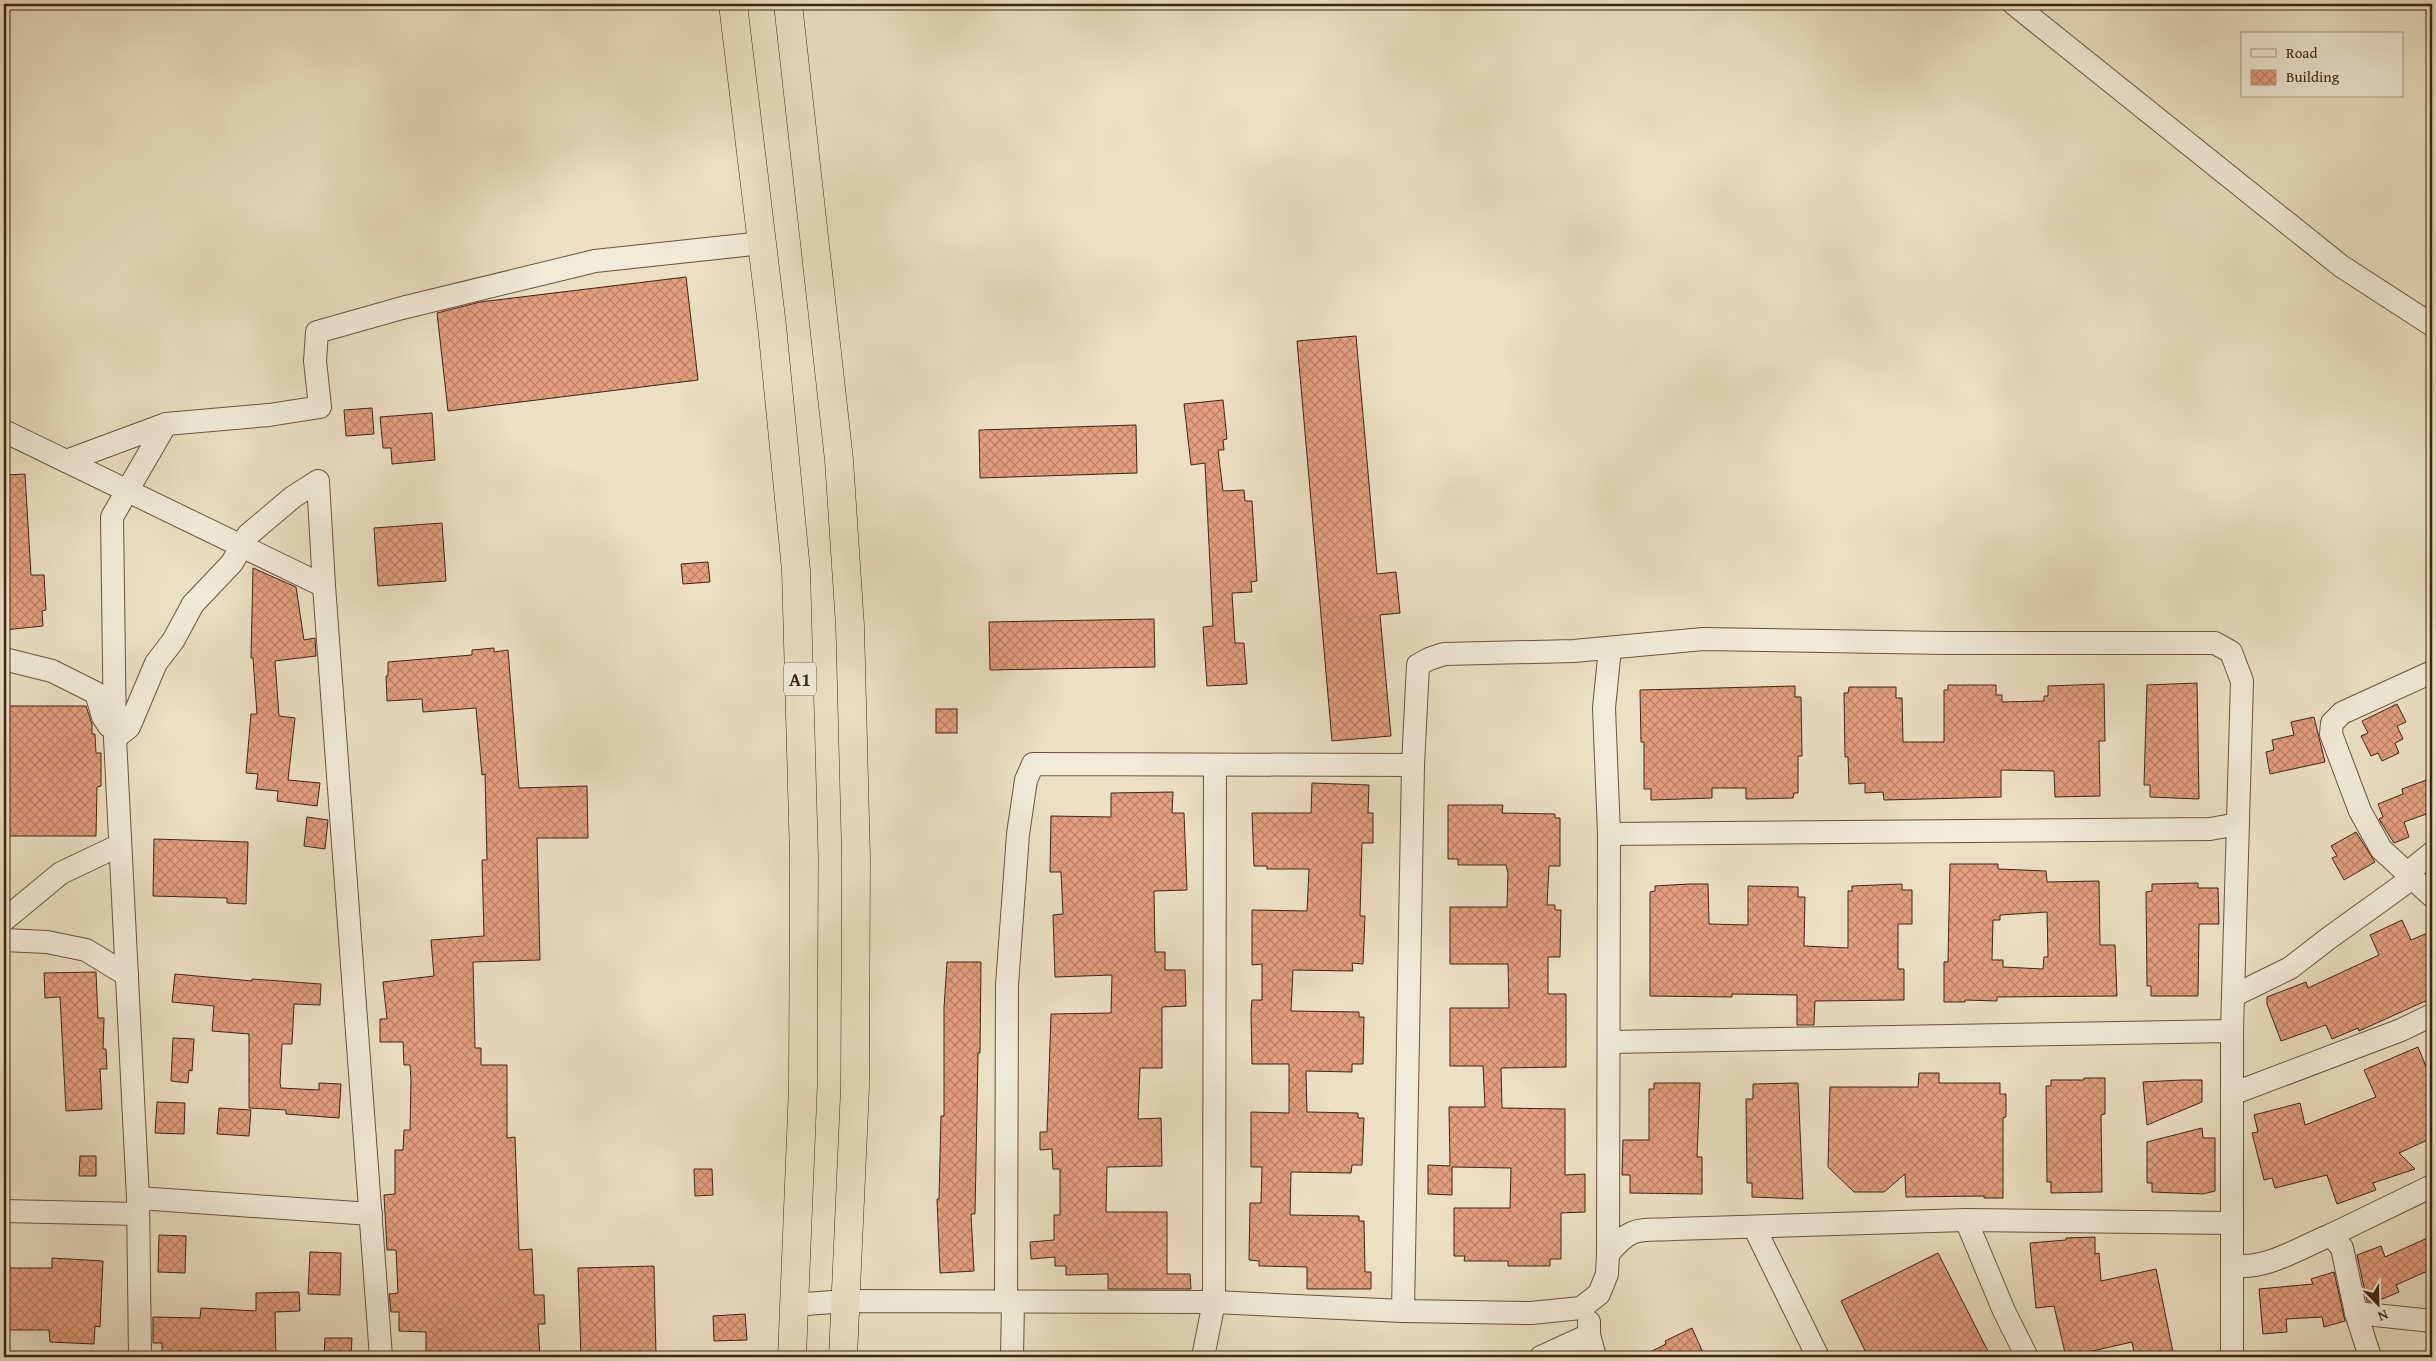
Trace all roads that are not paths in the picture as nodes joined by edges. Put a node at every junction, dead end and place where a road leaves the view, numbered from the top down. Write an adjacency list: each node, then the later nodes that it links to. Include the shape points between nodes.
1 (733, 4): 4 (highway, A1)
2 (788, 4): 42 (highway, via 839,460 850,626 856,857 855,1088)
3 (2014, 4): 5 (street, via 2341,266)
4 (763, 243): 6 (street, via 595,262 402,308 317,332 315,361 320,407); 45 (highway, A1, via 795,552 798,628 804,858 803,1086)
5 (2432, 325)
6 (166, 424): 8 (street); 9 (street)
7 (4, 431): 8 (street)
8 (66, 461): 9 (street)
9 (127, 491): 10 (street); 15 (street, via 112,517)
10 (240, 546): 11 (street); 11 (street, via 248,535 293,497 318,481); 15 (street, via 232,563 193,604 173,641 156,663 129,727)
11 (324, 586): 35 (street)
12 (1610, 648): 17 (street, via 1479,652 1429,658 1418,665); 18 (street, via 1703,639 2216,643 2231,652 2242,681); 19 (street, via 1604,708)
13 (4, 659): 15 (street, via 52,670 96,693 102,717)
14 (2432, 672): 22 (street, via 2342,713 2332,723 2331,734 2360,811 2382,849)
15 (115, 738): 20 (street)
16 (1215, 765): 17 (street); 43 (street, via 1039,763 1033,764 1028,772 1018,834 1007,985); 44 (street)
17 (1413, 765): 47 (street)
18 (2238, 824): 19 (street, via 2210,829); 27 (street)
19 (1609, 834): 30 (street)
20 (120, 845): 24 (street, via 61,873); 26 (street)
21 (2432, 853): 22 (street, via 2416,866)
22 (2411, 875): 23 (street); 27 (street, via 2404,884 2290,968)
23 (2432, 896)
24 (4, 920)
25 (4, 940): 26 (street, via 47,942 86,950)
26 (127, 975): 33 (street)
27 (2233, 996): 29 (street)
28 (2432, 1015): 31 (street, via 2401,1030)
29 (2232, 1031): 30 (street); 31 (street)
30 (1609, 1042): 40 (street)
31 (2232, 1094): 37 (street)
32 (2432, 1186): 39 (street)
33 (138, 1206): 34 (street); 35 (street); 51 (street)
34 (4, 1211)
35 (371, 1214): 52 (street)
36 (1966, 1220): 37 (street); 38 (street); 60 (street)
37 (2231, 1222): 41 (street)
38 (1754, 1227): 40 (street, via 1632,1231); 59 (street)
39 (2331, 1235): 41 (street, via 2260,1264); 48 (street, via 2342,1248)
40 (1608, 1254): 46 (street, via 1607,1274 1599,1294)
41 (2232, 1265): 61 (street)
42 (845, 1301): 43 (street); 45 (street); 54 (highway)
43 (1010, 1301): 44 (street); 55 (street)
44 (1214, 1302): 47 (street); 56 (street)
45 (793, 1305): 53 (highway, A1)
46 (1581, 1308): 47 (street, via 1531,1313); 50 (street, via 1590,1324)
47 (1403, 1311)
48 (2356, 1313): 49 (street); 62 (street)
49 (2432, 1321)
50 (1589, 1335): 57 (street); 58 (street)
51 (140, 1357)
52 (381, 1357)
53 (792, 1357)
54 (843, 1357)
55 (1012, 1357)
56 (1203, 1357)
57 (1541, 1357)
58 (1595, 1357)
59 (1818, 1357)
60 (2027, 1357)
61 (2232, 1357)
62 (2370, 1357)

